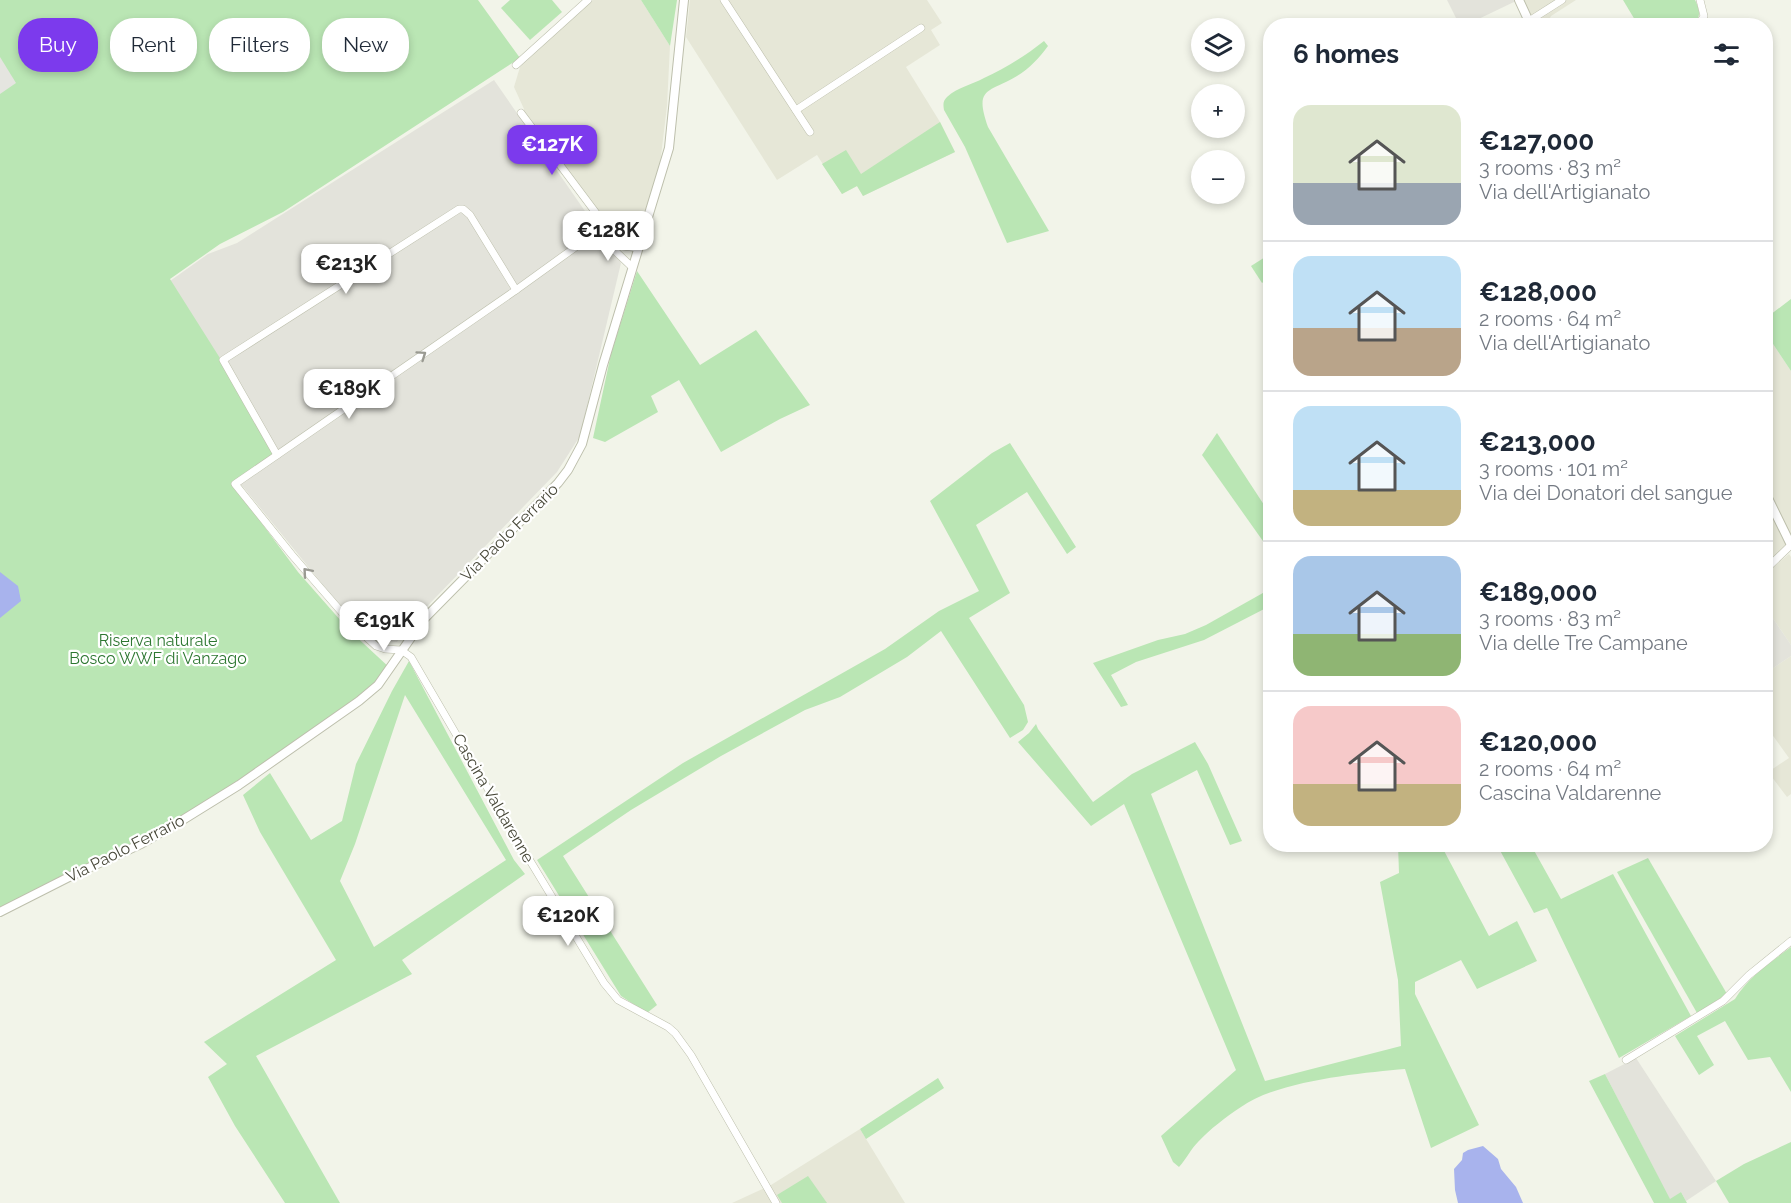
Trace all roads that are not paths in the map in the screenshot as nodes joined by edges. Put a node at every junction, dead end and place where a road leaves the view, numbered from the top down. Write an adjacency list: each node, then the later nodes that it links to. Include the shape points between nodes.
1 (588, 0): 11 (street)
2 (684, 0): 17 (street, Via Paolo Ferrario, via 669,148)
3 (724, 0): 12 (street)
4 (1519, 0): 7 (street)
5 (1562, 0): 8 (street)
6 (1700, 0): 9 (street)
7 (1528, 18)
8 (1537, 18)
9 (1703, 18)
10 (921, 28): 12 (street)
11 (516, 65)
12 (796, 111): 14 (street)
13 (521, 113): 15 (street, via 596,213)
14 (810, 132)
15 (602, 228): 16 (street); 19 (street)
16 (609, 239): 17 (street); 18 (street, via 618,255)
17 (638, 248): 18 (street, Via Paolo Ferrario)
18 (632, 267): 24 (street, Via Paolo Ferrario, via 582,444 568,470 424,619)
19 (516, 290): 20 (street, one-way to 19); 20 (street, via 471,215 459,209 223,360)
20 (277, 455): 24 (street, one-way to 20, via 376,645 351,623 236,485)
21 (1773, 508): 22 (street)
22 (1790, 542): 23 (street)
23 (1773, 561)
24 (401, 650): 25 (street, Via Paolo Ferrario, via 378,685 359,701 239,784 141,844); 28 (street, Cascina Valdarenne, via 411,657 604,983 618,1000 675,1033)
25 (0, 912)
26 (1791, 941): 27 (street, via 1723,1001)
27 (1626, 1060)
28 (776, 1203)

